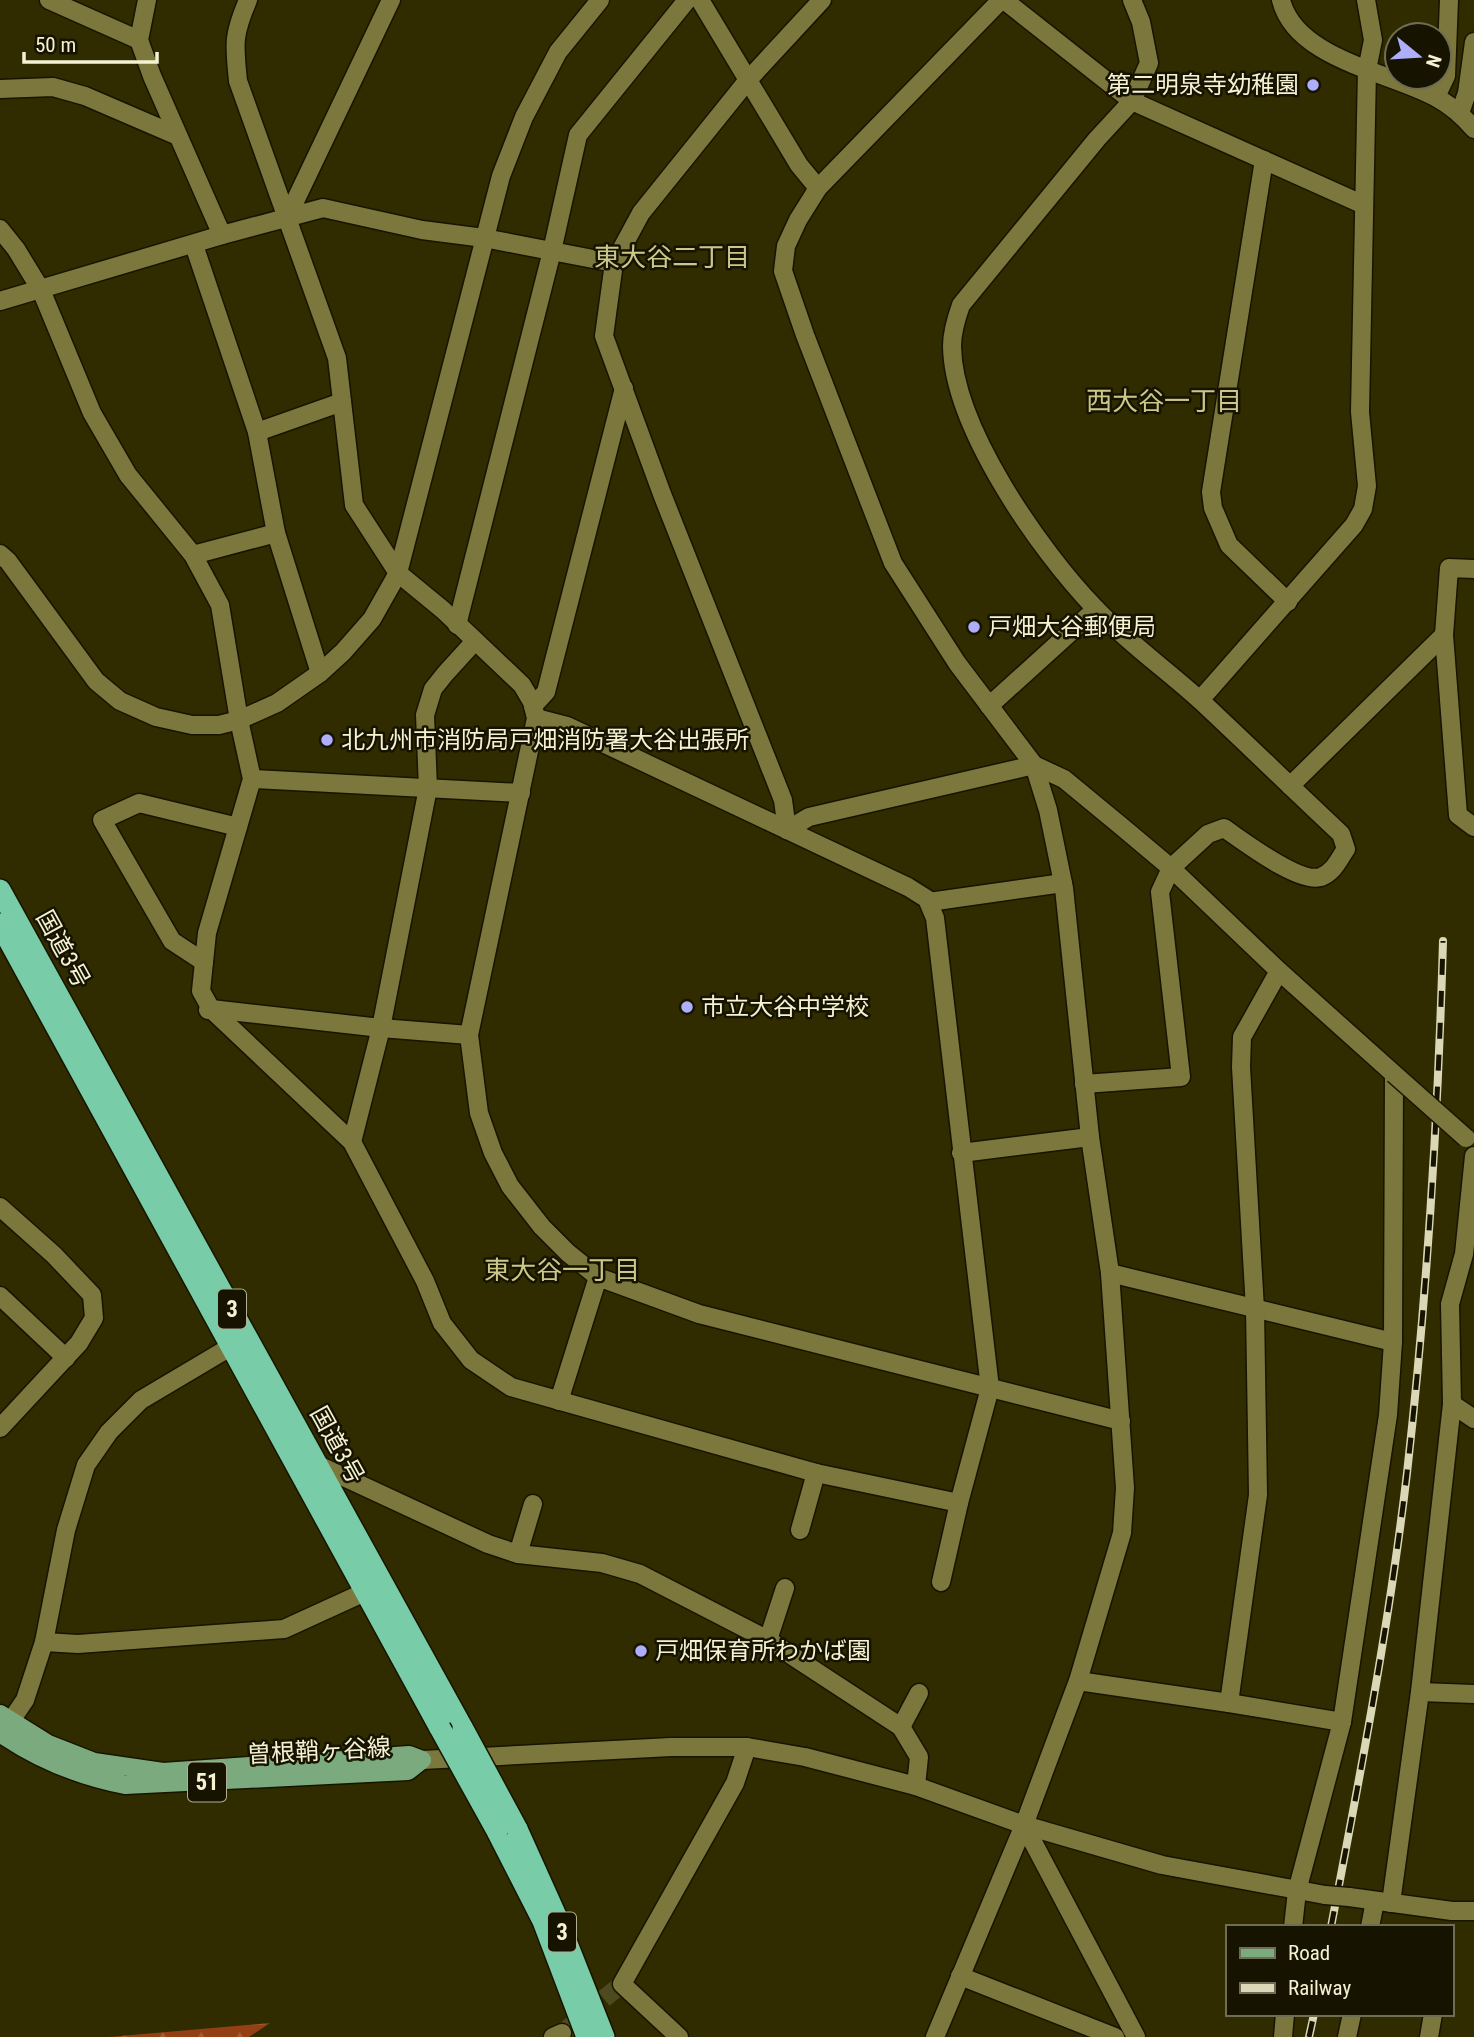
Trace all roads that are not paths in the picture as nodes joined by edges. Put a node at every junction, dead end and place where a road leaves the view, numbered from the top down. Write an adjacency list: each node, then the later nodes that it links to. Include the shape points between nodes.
1 (49, 0): 14 (street)
2 (147, 0): 14 (street)
3 (248, 0): 27 (street, via 237,26 238,81)
4 (391, 0): 27 (street)
5 (600, 0): 30 (street, via 558,52 524,117)
6 (687, 0): 32 (street, via 578,135)
7 (700, 0): 17 (street)
8 (822, 0): 17 (street)
9 (1003, 0): 20 (street); 25 (street)
10 (1132, 0): 20 (street, via 1149,62)
11 (1282, 0): 16 (street, via 1302,36)
12 (1366, 0): 16 (street, via 1373,40)
13 (1449, 0): 19 (street, via 1446,76)
14 (138, 40): 23 (street)
15 (1474, 42): 21 (street)
16 (1367, 70): 19 (street); 26 (street)
17 (748, 80): 25 (street); 33 (street, via 641,213)
18 (0, 89): 23 (street, via 53,87)
19 (1436, 97): 21 (street)
20 (1132, 101): 24 (street); 45 (street, via 961,305 953,327 957,380 978,440 1011,499)
21 (1460, 113): 22 (street)
22 (1474, 129)
23 (178, 136): 29 (street)
24 (1264, 160): 26 (street); 44 (street, via 1211,492 1228,545)
25 (818, 188): 51 (street, via 786,246 783,271 791,298 893,564)
26 (1364, 205): 44 (street, via 1360,412 1367,486 1363,509)
27 (288, 216): 29 (street); 30 (street, via 323,208); 37 (street, via 337,358)
28 (0, 229): 34 (street)
29 (222, 235): 31 (street)
30 (484, 238): 32 (street); 43 (street)
31 (194, 245): 34 (street); 38 (street)
32 (552, 251): 33 (street); 46 (street)
33 (614, 263): 36 (street, via 604,336)
34 (41, 289): 35 (street); 41 (street, via 92,413 128,475)
35 (0, 300)
36 (624, 388): 52 (street, via 545,692); 61 (street, via 783,800)
37 (342, 402): 38 (street); 43 (street, via 354,505)
38 (257, 432): 39 (street)
39 (276, 533): 41 (street); 49 (street)
40 (0, 554): 53 (street, via 96,681 120,701 156,718 192,724)
41 (193, 555): 53 (street, via 220,605)
42 (1474, 569): 47 (street, via 1449,568)
43 (398, 573): 46 (street); 49 (street, via 372,618)
44 (1288, 602): 50 (street)
45 (1096, 609): 50 (street); 51 (street)
46 (457, 625): 48 (street)
47 (1444, 635): 56 (street); 60 (street, via 1458,815)
48 (475, 641): 52 (street, via 522,685); 57 (street, via 445,674 429,702 425,715)
49 (320, 673): 53 (street, via 277,703)
50 (1200, 700): 56 (street)
51 (989, 706): 54 (street)
52 (535, 712): 58 (street); 61 (street)
53 (239, 720): 55 (street)
54 (1034, 765): 61 (street, via 809,817); 62 (street, via 1064,779); 63 (street)
55 (252, 779): 57 (street); 59 (street)
56 (1290, 786): 62 (street, via 1340,834 1346,849 1334,869 1310,878 1279,865 1224,828 1208,834)
57 (428, 788): 58 (street); 70 (street)
58 (521, 793): 71 (street)
59 (238, 827): 67 (street, via 207,933); 67 (street, via 139,803 102,820 172,941)
60 (1474, 827)
61 (787, 830): 65 (street, via 908,887)
62 (1171, 868): 68 (street); 73 (street, via 1160,892 1181,1077)
63 (1063, 883): 65 (street); 73 (street)
64 (0, 890): 85 (highway, 国道3号 / 3)
65 (929, 902): 77 (street, via 935,918)
66 (0, 924): 85 (highway, 国道3号 / 3)
67 (204, 962): 69 (street, via 201,990)
68 (1279, 971): 72 (street); 84 (street, via 1242,1037)
69 (208, 1010): 70 (street); 76 (street)
70 (381, 1028): 71 (street); 76 (street)
71 (469, 1035): 82 (street, via 479,1113 510,1186 542,1227)
72 (1394, 1074): 75 (street, bridge); 86 (street)
73 (1084, 1084): 74 (street)
74 (1090, 1137): 77 (street); 81 (street)
75 (1470, 1141)
76 (352, 1142): 89 (street, via 442,1323 471,1360 512,1387)
77 (961, 1153): 88 (street)
78 (1474, 1156): 80 (street)
79 (0, 1207): 87 (street, via 92,1295 94,1318)
80 (1469, 1260): 90 (street, via 1450,1304)
81 (1110, 1273): 84 (street); 92 (street)
82 (598, 1277): 88 (street, via 699,1314); 89 (street)
83 (0, 1296): 87 (street)
84 (1255, 1309): 86 (street); 109 (street, via 1258,1495)
85 (240, 1341): 94 (highway, 国道3号 / 3); 102 (highway, 国道3号 / 3); 104 (street, via 141,1399 86,1465 66,1530)
86 (1393, 1342): 110 (street, via 1388,1415)
87 (66, 1358): 93 (street)
88 (990, 1388): 92 (street); 96 (street)
89 (559, 1401): 95 (street)
90 (1452, 1404): 91 (street); 106 (street)
91 (1474, 1419)
92 (1121, 1421): 105 (street, via 1122,1533)
93 (0, 1428)
94 (318, 1465): 99 (street); 117 (highway, 国道3号 / 3, bridge, via 463,1729)
95 (816, 1473): 96 (street); 98 (street)
96 (959, 1503): 100 (street)
97 (533, 1504): 99 (street)
98 (800, 1530)
99 (518, 1554): 103 (street, via 602,1563 640,1574)
100 (941, 1582)
101 (786, 1588): 103 (street)
102 (366, 1592): 104 (street, via 284,1629 78,1644); 117 (highway, 国道3号 / 3, bridge, via 440,1728)
103 (768, 1640): 111 (street)
104 (44, 1642): 112 (street, via 25,1700)
105 (1078, 1681): 109 (street); 116 (street)
106 (1420, 1692): 108 (street); 119 (street)
107 (919, 1693): 111 (street)
108 (1474, 1694)
109 (1229, 1703): 110 (street)
110 (1342, 1722): 118 (street)
111 (901, 1727): 115 (street, via 919,1757)
112 (2, 1728): 114 (main road, 曽根鞘ヶ谷線 / 51, via 94,1762 163,1772 409,1755)
113 (747, 1747): 114 (street); 115 (street); 130 (street, via 735,1783 622,1984)
114 (422, 1760)
115 (916, 1786): 116 (street)
116 (1024, 1825): 118 (street, via 1162,1865); 124 (street); 133 (street)
117 (507, 1830): 128 (highway, 国道3号 / 3); 129 (highway, 国道3号 / 3, via 557,1918)
118 (1297, 1891): 119 (street, bridge); 122 (street)
119 (1383, 1902): 121 (street); 123 (street)
120 (1474, 1911): 121 (street)
121 (1450, 1919)
122 (1293, 1925)
123 (1371, 1925)
124 (960, 1976): 131 (street); 132 (street)
125 (1285, 2016): 134 (street)
126 (1352, 2016): 135 (street)
127 (1433, 2016): 136 (street)
128 (587, 2037)
129 (604, 2037)
130 (679, 2037)
131 (935, 2037)
132 (1115, 2037)
133 (1136, 2037)
134 (1283, 2037)
135 (1347, 2037)
136 (1429, 2037)

